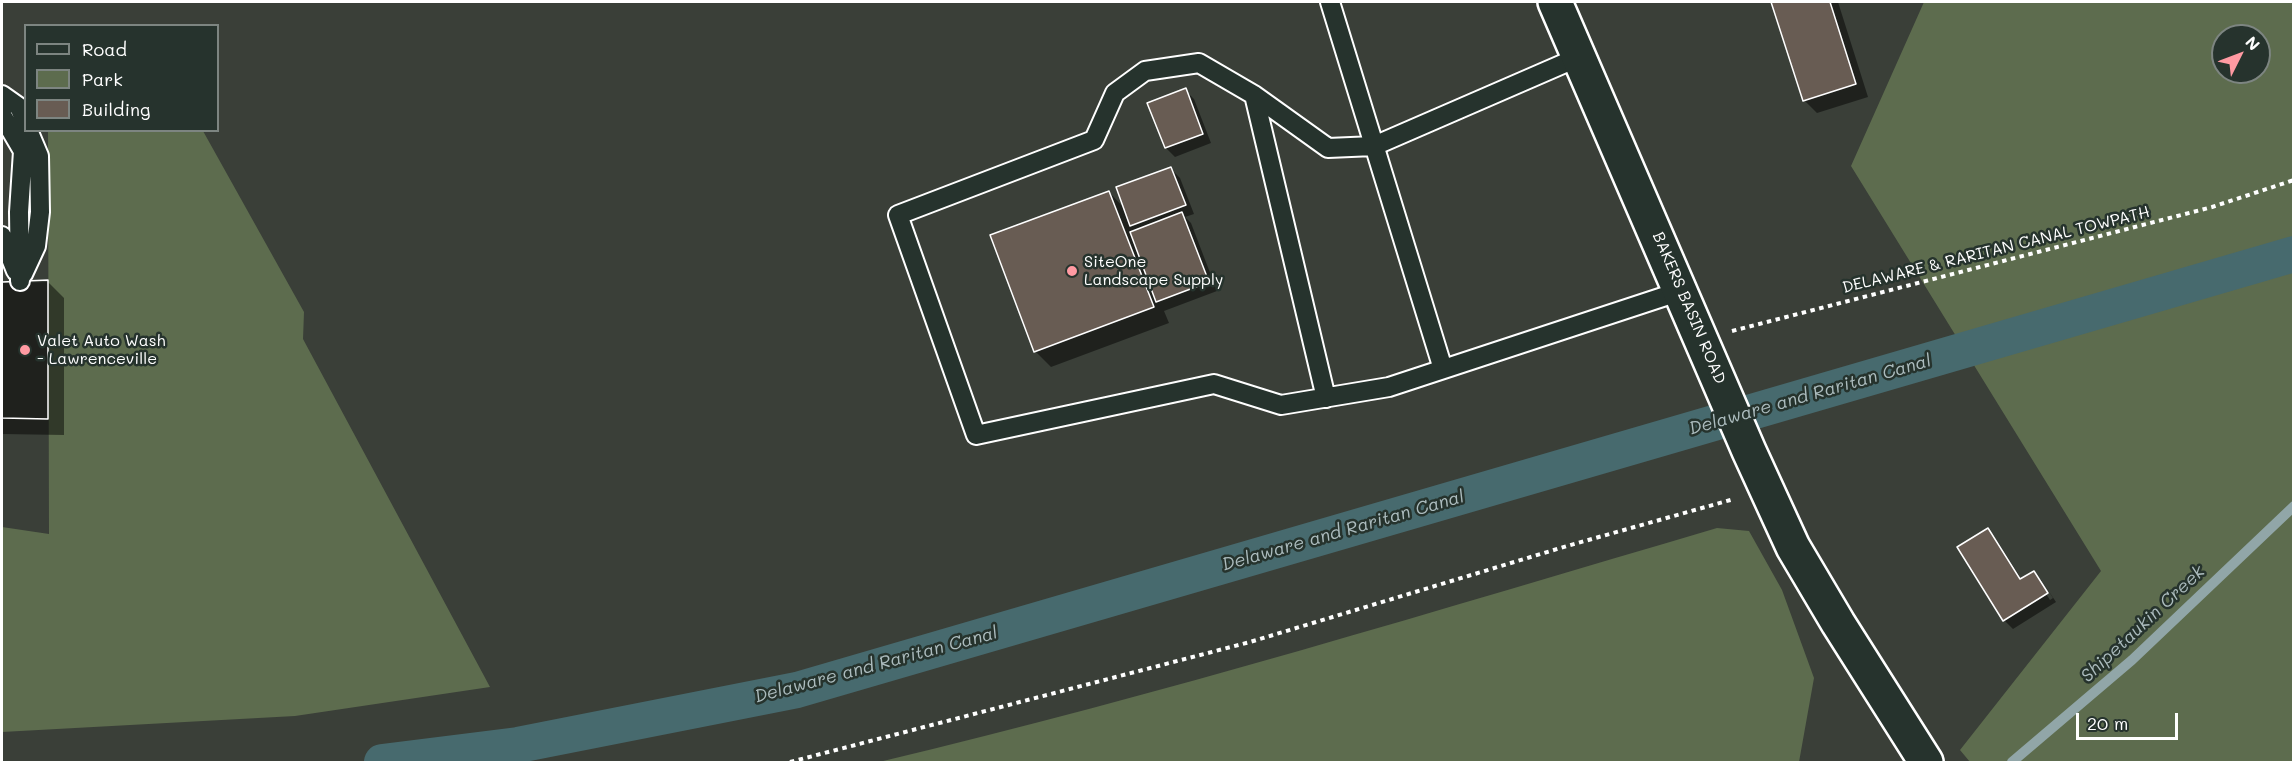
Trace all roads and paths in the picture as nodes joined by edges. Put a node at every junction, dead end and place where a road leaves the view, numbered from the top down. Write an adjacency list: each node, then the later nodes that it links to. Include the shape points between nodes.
1 (1330, 2): 9 (lane)
2 (1555, 2): 3 (main road, BAKERS BASIN ROAD)
3 (1579, 57): 9 (lane); 13 (main road, BAKERS BASIN ROAD)
4 (2, 95): 7 (lane, via 19,107)
5 (1254, 95): 9 (lane, via 1328,148); 16 (lane); 16 (lane, via 1199,63 1145,71 1114,93 1094,140 898,215 976,435 1214,384 1281,405)
6 (2, 115): 12 (lane, via 23,151)
7 (24, 118)
8 (29, 132): 12 (lane, via 39,156 40,212 36,246)
9 (1374, 146): 15 (lane)
10 (2294, 180): 14 (path, DELAWARE & RARITAN CANAL TOWPATH, via 2212,207)
11 (2, 236): 12 (lane)
12 (20, 281)
13 (1681, 291): 14 (main road, BAKERS BASIN ROAD); 15 (lane)
14 (1703, 339): 17 (main road, BAKERS BASIN ROAD)
15 (1443, 369): 16 (lane, via 1389,387)
16 (1326, 398)
17 (1767, 490): 18 (path, via 1250,642); 19 (main road, BAKERS BASIN ROAD, via 1793,547)
18 (790, 762)
19 (1926, 762)

